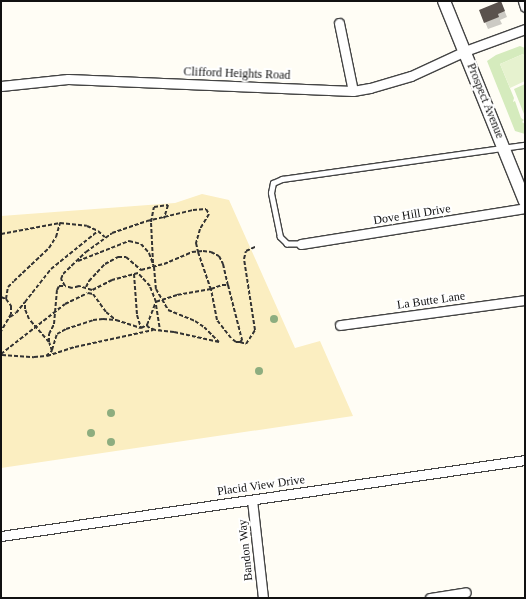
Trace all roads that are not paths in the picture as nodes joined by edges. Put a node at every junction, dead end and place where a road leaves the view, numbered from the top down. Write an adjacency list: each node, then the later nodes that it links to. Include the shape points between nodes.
1 (444, 1): 6 (street, Prospect Avenue)
2 (523, 1): 3 (street)
3 (525, 7)
4 (339, 23): 8 (street)
5 (525, 29): 6 (street, Clifford Heights Road)
6 (465, 51): 8 (street, Clifford Heights Road, via 411,76); 10 (street, Prospect Avenue)
7 (1, 86): 8 (street, Clifford Heights Road, via 68,79)
8 (353, 91)
9 (525, 145): 10 (lane)
10 (504, 148): 11 (street, Prospect Avenue); 13 (lane, via 282,179 273,183 271,193 280,237 287,244)
11 (525, 201)
12 (525, 208): 13 (street, Dove Hill Drive)
13 (302, 244)
14 (525, 300): 15 (street, La Butte Lane)
15 (340, 325)
16 (525, 460): 17 (street, Placid View Drive)
17 (252, 500): 18 (street, Placid View Drive); 20 (street, Bandon Way)
18 (1, 536)
19 (466, 592): 21 (street)
20 (263, 598)
21 (430, 598)

